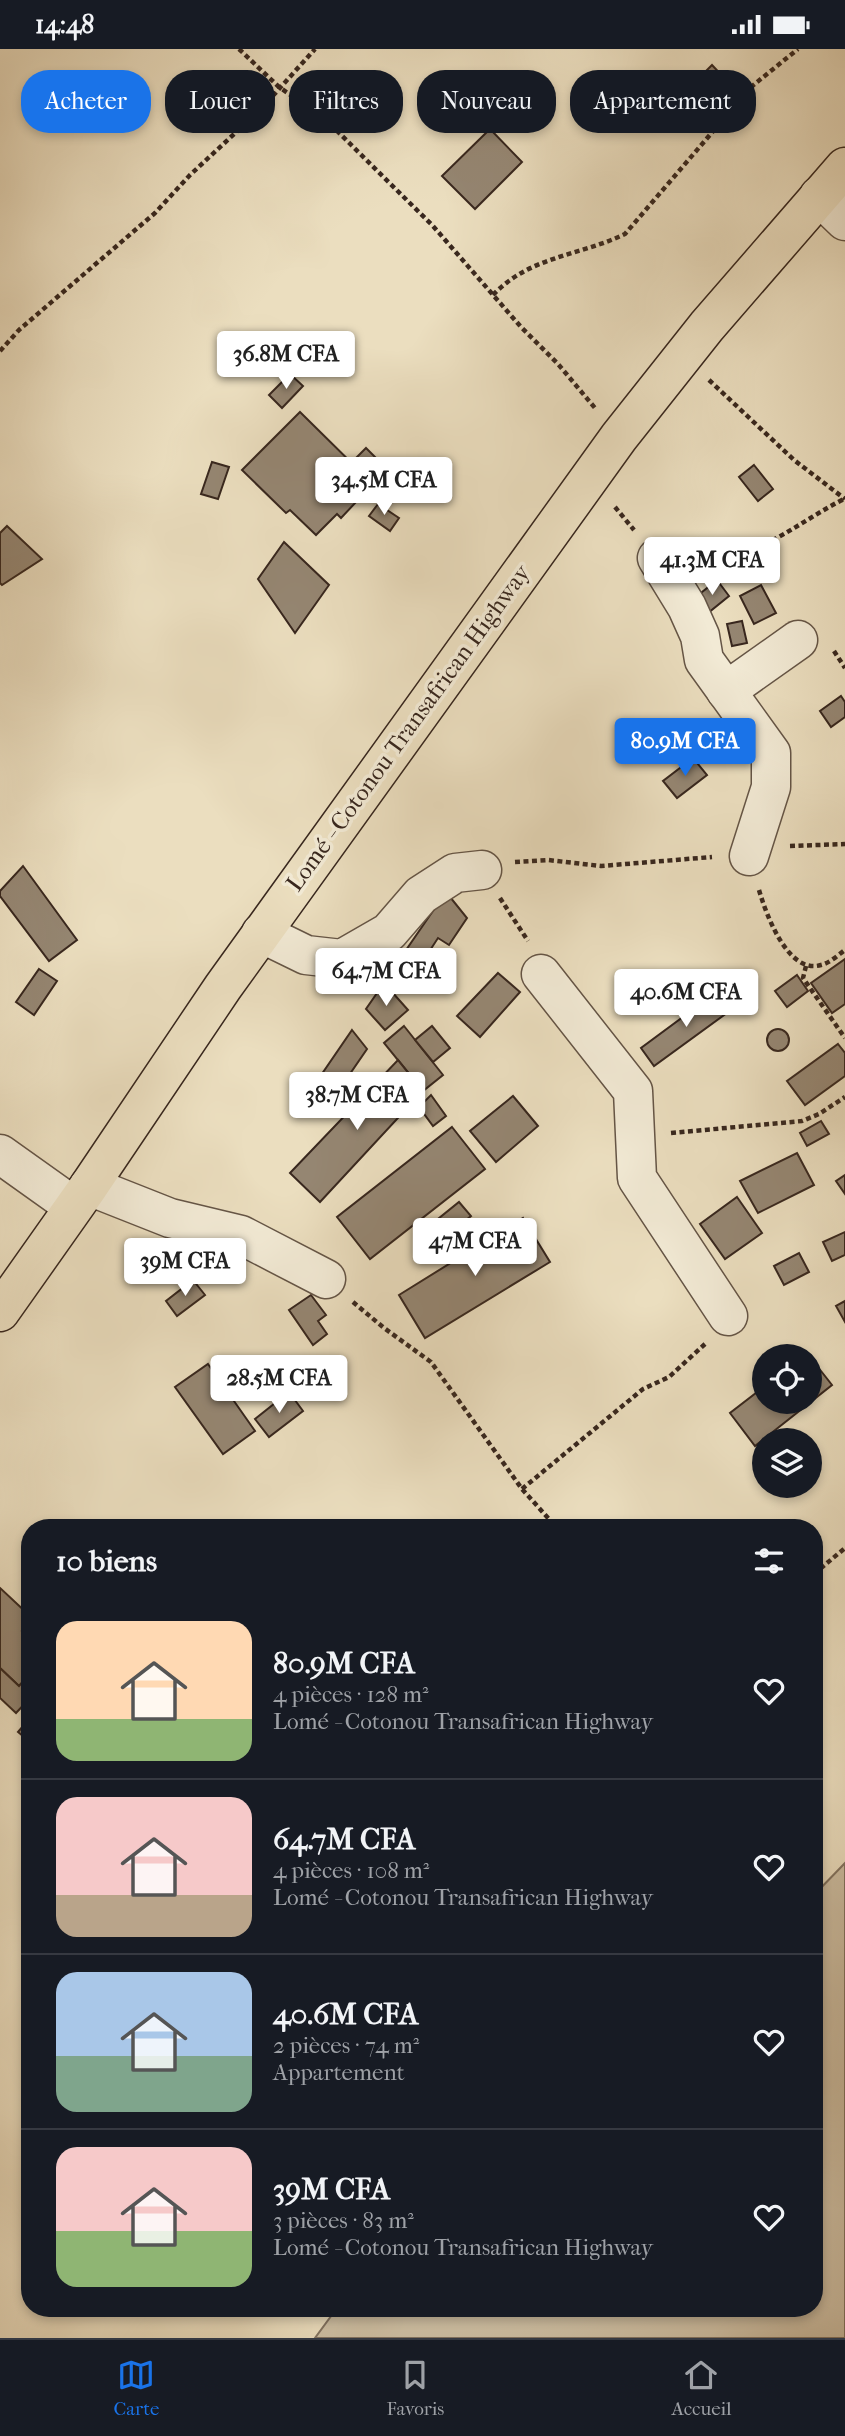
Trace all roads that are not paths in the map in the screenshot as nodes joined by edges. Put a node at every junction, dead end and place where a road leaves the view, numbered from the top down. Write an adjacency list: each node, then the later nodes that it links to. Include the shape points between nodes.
1 (845, 167): 2 (highway, Lomé - Cotonou Transafrican Highway)
2 (832, 209): 8 (highway, Lomé - Cotonou Transafrican Highway, via 682,356)
3 (657, 558): 5 (street, via 701,636 704,660)
4 (798, 640): 5 (street)
5 (726, 691): 6 (street, via 771,753 771,787)
6 (749, 856)
7 (482, 870): 8 (street, via 455,873 421,895 388,932 342,959 306,955)
8 (261, 933): 11 (highway, Lomé - Cotonou Transafrican Highway)
9 (541, 974): 14 (street, via 633,1091 637,1178)
10 (0, 1154): 11 (street)
11 (81, 1196): 12 (street, via 241,1235); 13 (highway, Lomé - Cotonou Transafrican Highway)
12 (326, 1279)
13 (0, 1312)
14 (728, 1316)

